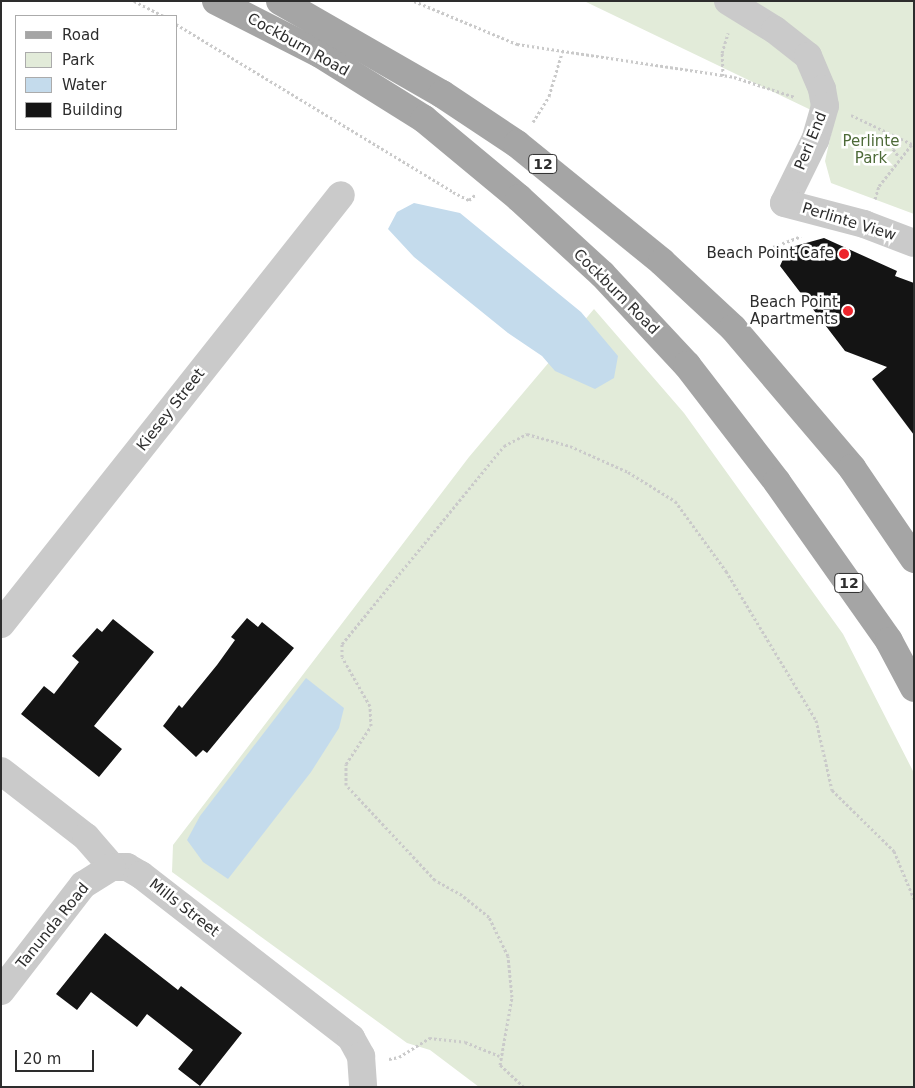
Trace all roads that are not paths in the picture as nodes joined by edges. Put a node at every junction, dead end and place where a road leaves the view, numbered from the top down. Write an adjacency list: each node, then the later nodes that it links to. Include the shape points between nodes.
1 (216, 1): 9 (main road, Cockburn Road / 12, via 320,54 424,119 519,198 602,274 687,365 777,482 889,641)
2 (280, 1): 7 (main road, Cockburn Road / 12, via 442,94 517,144 662,262 733,328 852,468)
3 (728, 1): 5 (street, Peri End, via 775,30 808,56 822,89 825,106 815,140)
4 (341, 195): 8 (street, Kiesey Street)
5 (784, 204): 6 (street, Perlinte View, via 864,224)
6 (914, 243)
7 (914, 559)
8 (1, 624)
9 (914, 688)
10 (1, 771): 11 (street, via 86,837)
11 (112, 867): 12 (street, Tanunda Road, via 83,885); 13 (street, Mills Street, via 127,867 141,875 351,1038)
12 (1, 992)
13 (362, 1069)

